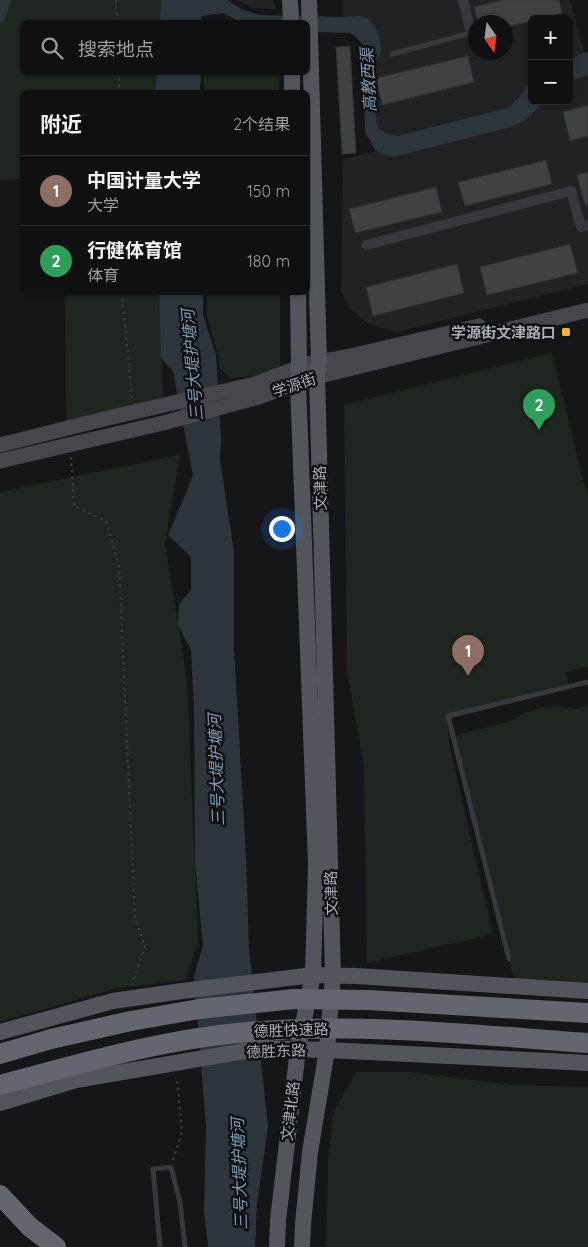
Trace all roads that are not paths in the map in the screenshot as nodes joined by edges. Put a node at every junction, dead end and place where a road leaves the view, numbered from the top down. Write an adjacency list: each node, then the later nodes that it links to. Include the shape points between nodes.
1 (463, 0): 5 (street)
2 (290, 1): 4 (main road)
3 (310, 2): 15 (main road, 文津路)
4 (291, 20)
5 (468, 21)
6 (468, 34): 7 (lane)
7 (392, 54)
8 (292, 75): 9 (main road)
9 (292, 90)
10 (588, 225): 11 (street, via 580,227 571,191)
11 (367, 245)
12 (298, 295): 16 (main road, 文津路)
13 (588, 301): 15 (main road, 学源街)
14 (588, 310): 15 (main road, 学源街)
15 (318, 369): 16 (main road, 学源街); 22 (main road, 文津路)
16 (298, 375): 17 (main road, 学源街); 18 (main road, 学源街, via 259,397); 21 (main road, 文津路, via 316,865)
17 (0, 445)
18 (0, 461)
19 (588, 682): 20 (lane, via 448,716)
20 (509, 959)
21 (313, 976): 22 (main road); 25 (main road, via 113,1001); 27 (main road, 文津北路)
22 (333, 976): 23 (main road); 28 (main road, 文津北路)
23 (588, 991)
24 (588, 1014): 29 (highway, 德胜快速路, via 368,1000 294,999 199,1009 131,1021)
25 (0, 1032)
26 (588, 1043): 31 (highway, 德胜快速路, via 368,1028 246,1032 108,1056)
27 (298, 1049): 28 (main road, 德胜东路); 32 (main road, 德胜东路, via 263,1048 76,1080); 37 (main road, 文津北路, via 278,1220)
28 (327, 1050): 30 (main road, 德胜东路); 38 (main road, 文津北路, via 310,1152)
29 (0, 1054)
30 (588, 1063)
31 (0, 1085)
32 (0, 1103)
33 (0, 1195): 34 (highway, via 30,1227)
34 (56, 1247)
35 (160, 1247): 36 (lane, via 152,1169 172,1167)
36 (185, 1247)
37 (278, 1247)
38 (302, 1247)

